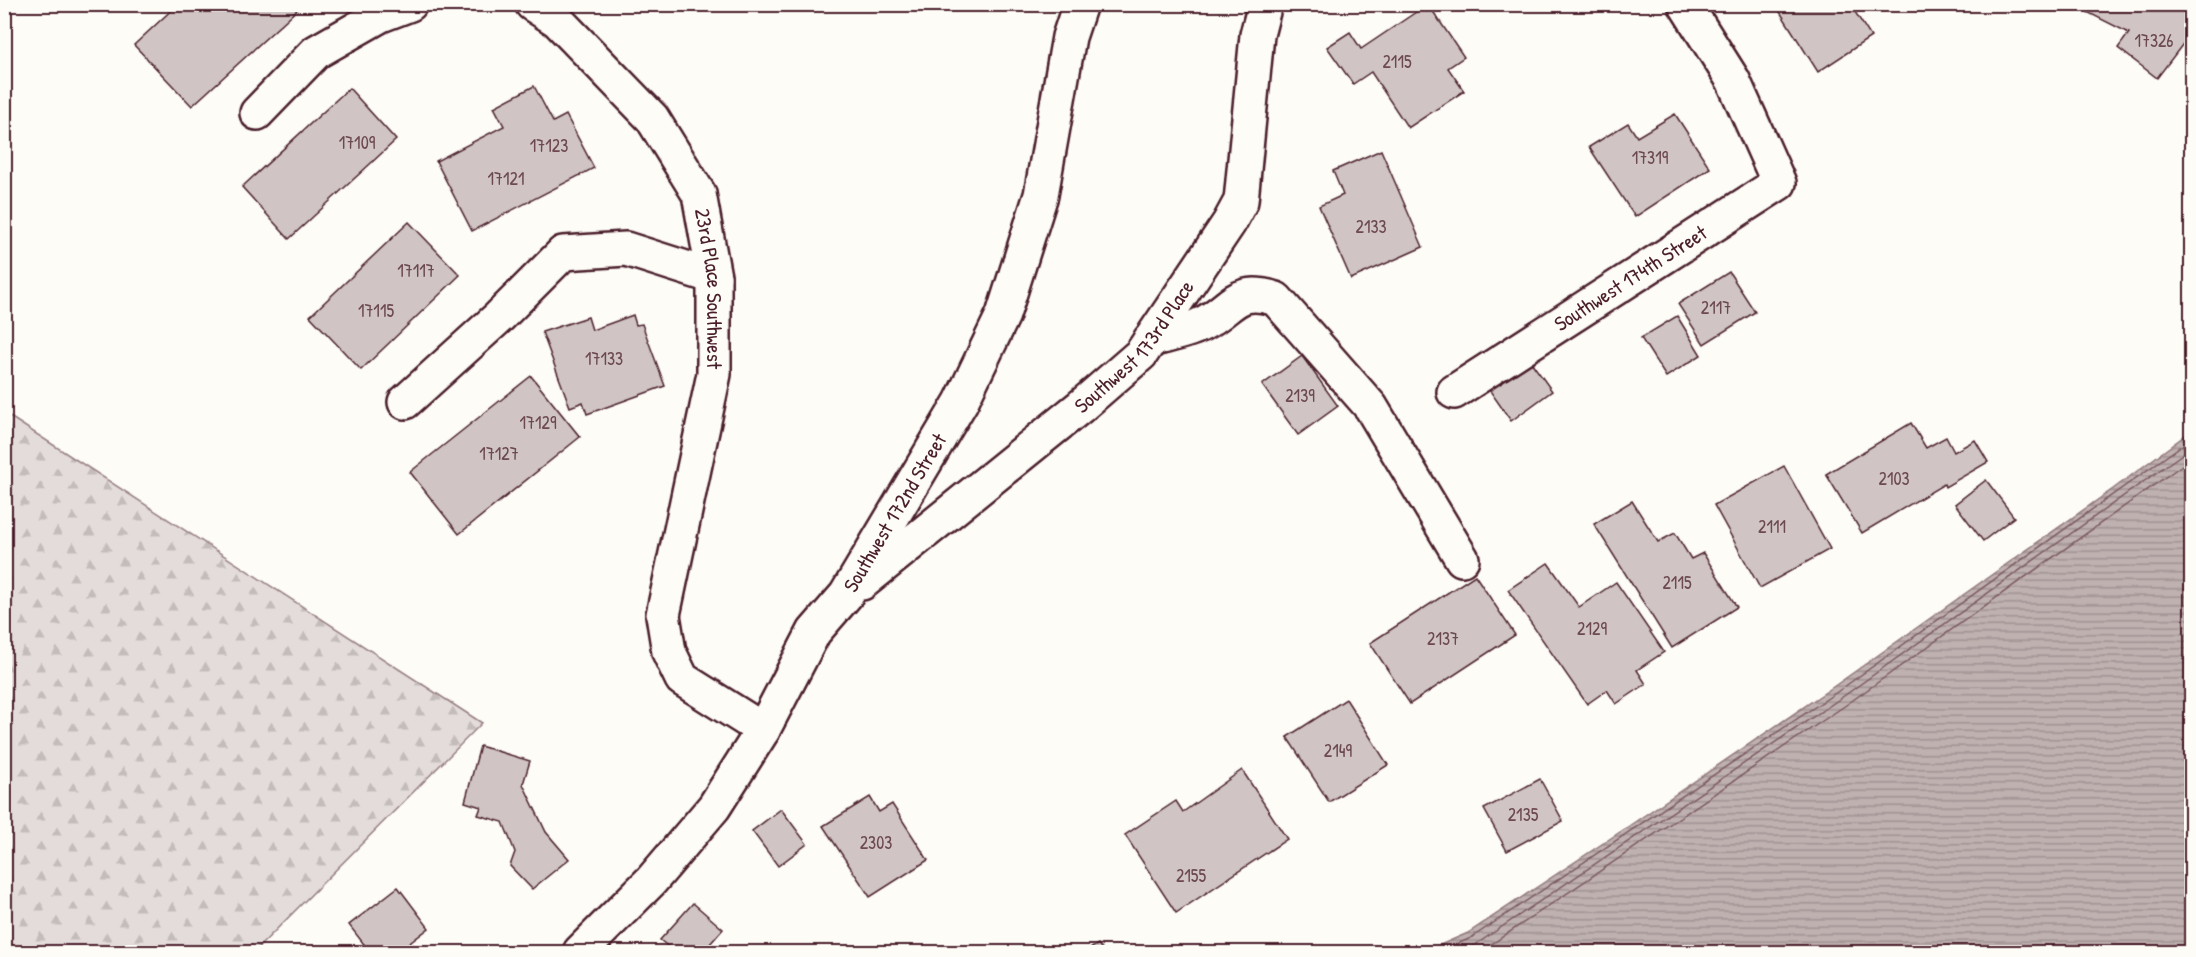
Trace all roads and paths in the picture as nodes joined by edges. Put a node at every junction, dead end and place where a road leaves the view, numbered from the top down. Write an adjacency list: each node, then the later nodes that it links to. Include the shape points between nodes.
1 (410, 4): 6 (street, via 381,15 316,52)
2 (532, 4): 7 (street, 23rd Place Southwest, via 557,20 652,118 699,194)
3 (1080, 4): 12 (street, Southwest 172nd Street, via 1069,37 1041,195 1003,315 961,402)
4 (1265, 4): 8 (street, Southwest 173rd Place, via 1257,35 1241,201)
5 (1685, 4): 9 (street, Southwest 174th Street, via 1733,80 1779,183)
6 (257, 113)
7 (714, 277): 10 (street, via 626,249 563,254); 13 (street, 23rd Place Southwest, via 714,374 663,615 669,652 682,679)
8 (1150, 340): 11 (street, via 1204,324 1243,296 1260,294 1276,299 1371,407); 12 (street, Southwest 173rd Place, via 1141,354 1080,406)
9 (1454, 392)
10 (405, 402)
11 (1462, 559)
12 (846, 595): 13 (street, Southwest 172nd Street, via 814,632)
13 (763, 730): 14 (street, Southwest 172nd Street, via 714,807 651,881)
14 (580, 952)

